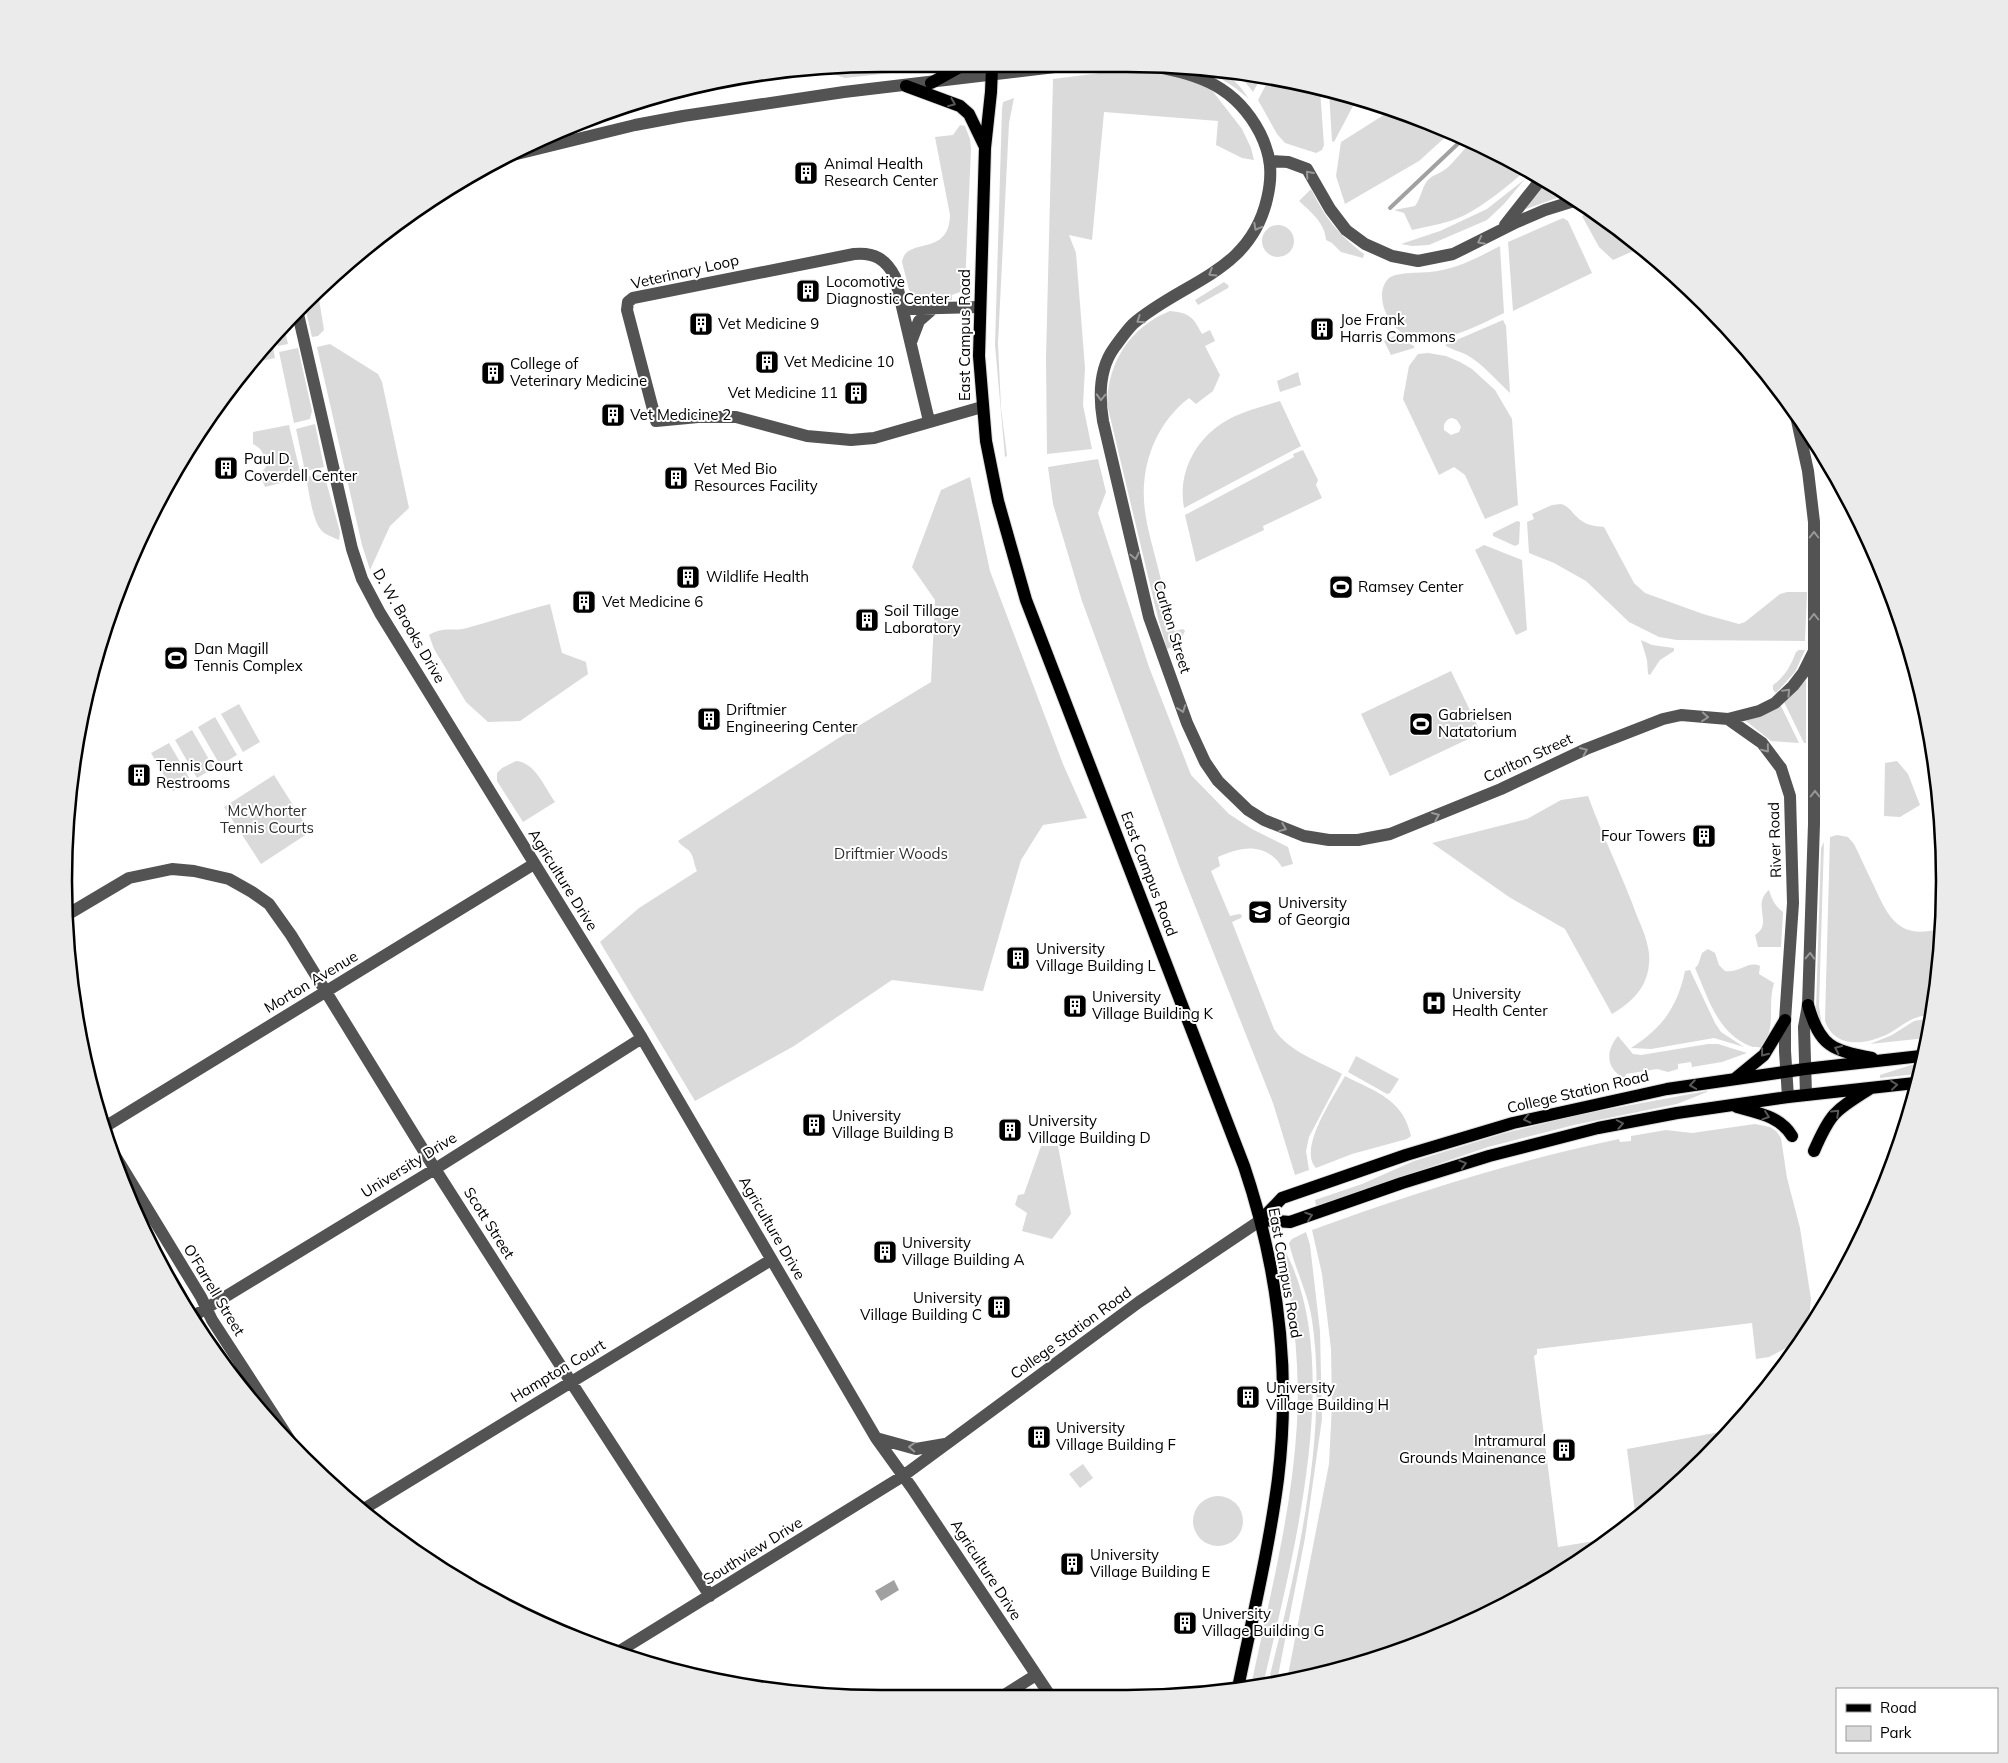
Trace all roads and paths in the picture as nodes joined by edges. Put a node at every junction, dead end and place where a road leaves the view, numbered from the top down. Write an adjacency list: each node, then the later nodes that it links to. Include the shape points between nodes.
1 (951, 72): 4 (main road)
2 (992, 72): 4 (street); 7 (main road, East Campus Road)
3 (1184, 74): 8 (street, Carlton Street, via 1216,85 1230,94 1252,118)
4 (931, 83): 5 (street)
5 (906, 86): 6 (street, via 777,101 678,117); 7 (main road, one-way to 7, via 960,106 969,114)
6 (543, 147)
7 (985, 148): 13 (main road, East Campus Road)
8 (1271, 161): 11 (street, one-way to 8, via 1453,254 1418,262 1392,256 1365,244 1346,230 1330,210 1307,169 1288,162); 21 (street, Carlton Street, one-way to 21, via 1265,208 1246,246 1226,265 1132,325 1112,350 1102,376 1100,400 1106,436 1149,617 1186,723 1218,781 1248,810 1304,836 1329,840 1376,838 1404,830 1663,719 1681,715)
9 (1537, 185): 11 (street)
10 (1567, 203): 11 (street)
11 (1502, 229)
12 (935, 307): 13 (street); 14 (street); 16 (street, via 919,322)
13 (979, 307): 17 (main road, East Campus Road)
14 (903, 309): 16 (street, Veterinary Loop); 18 (street, Veterinary Loop, via 892,270 879,257 865,253 632,298 627,310 656,421 698,416 736,417 807,436 851,440 874,438)
15 (299, 320): 22 (street, D. W. Brooks Drive, via 346,528 362,579)
16 (911, 342): 18 (street, Veterinary Loop)
17 (982, 407): 18 (street, Veterinary Loop); 44 (main road, East Campus Road, via 998,501 1026,600 1237,1146)
18 (929, 421)
19 (1800, 433): 20 (street, one-way to 19, via 1814,522)
20 (1814, 651): 21 (street, one-way to 20, via 1776,703 1803,673); 26 (street, one-way to 20, via 1814,824)
21 (1728, 719): 27 (street, River Road, one-way to 27, via 1762,743 1781,768 1790,796 1793,903)
22 (475, 768): 23 (street, Agriculture Drive)
23 (534, 864): 25 (street, Morton Avenue); 28 (street, Agriculture Drive)
24 (73, 912): 25 (street, Scott Street, via 129,878 172,869 204,872 229,879 270,904)
25 (327, 992): 39 (street, Morton Avenue); 42 (street, Scott Street)
26 (1808, 1005): 30 (main road, one-way to 26, via 1842,1052 1831,1046 1817,1029); 31 (street, via 1804,1026)
27 (1785, 1020): 32 (street, River Road); 33 (main road, one-way to 33, via 1764,1055)
28 (642, 1038): 42 (street, University Drive); 45 (street, Agriculture Drive)
29 (1916, 1057): 30 (main road, College Station Road)
30 (1885, 1060): 31 (main road, College Station Road)
31 (1805, 1069): 32 (main road, College Station Road); 36 (street)
32 (1786, 1072): 33 (main road, College Station Road); 37 (street, River Road)
33 (1735, 1079): 44 (main road, College Station Road, one-way to 44, via 1651,1092 1513,1123 1406,1155 1282,1198)
34 (1910, 1083): 35 (main road, one-way to 34)
35 (1872, 1087): 36 (main road); 41 (main road, one-way to 35, via 1833,1114)
36 (1806, 1095): 37 (main road)
37 (1788, 1097): 38 (main road)
38 (1733, 1105): 40 (main road, one-way to 40, via 1779,1121); 44 (main road, one-way to 38, via 1290,1222 1489,1156 1598,1128)
39 (110, 1124)
40 (1792, 1136)
41 (1814, 1151)
42 (435, 1168): 46 (street, University Drive); 48 (street, Scott Street)
43 (132, 1185): 46 (street, O'Farrell Street)
44 (1262, 1220): 51 (street, College Station Road, via 1139,1302); 57 (main road, East Campus Road, via 1281,1333 1282,1438 1272,1521)
45 (771, 1260): 48 (street, Hampton Court); 50 (street, Agriculture Drive)
46 (206, 1308): 47 (street, University Drive); 49 (street, O'Farrell Street)
47 (198, 1313)
48 (571, 1382): 53 (street, Hampton Court); 54 (street, Scott Street)
49 (275, 1417)
50 (876, 1438): 51 (street, one-way to 50, via 916,1449); 52 (street, Agriculture Drive)
51 (949, 1443): 52 (street, College Station Road)
52 (903, 1476): 54 (street, Southview Drive); 56 (street, Agriculture Drive)
53 (368, 1506)
54 (710, 1596): 55 (street, Southview Drive)
55 (623, 1649)
56 (1036, 1675): 58 (street); 59 (street, Agriculture Drive)
57 (1239, 1683)
58 (1013, 1690)
59 (1046, 1690)

